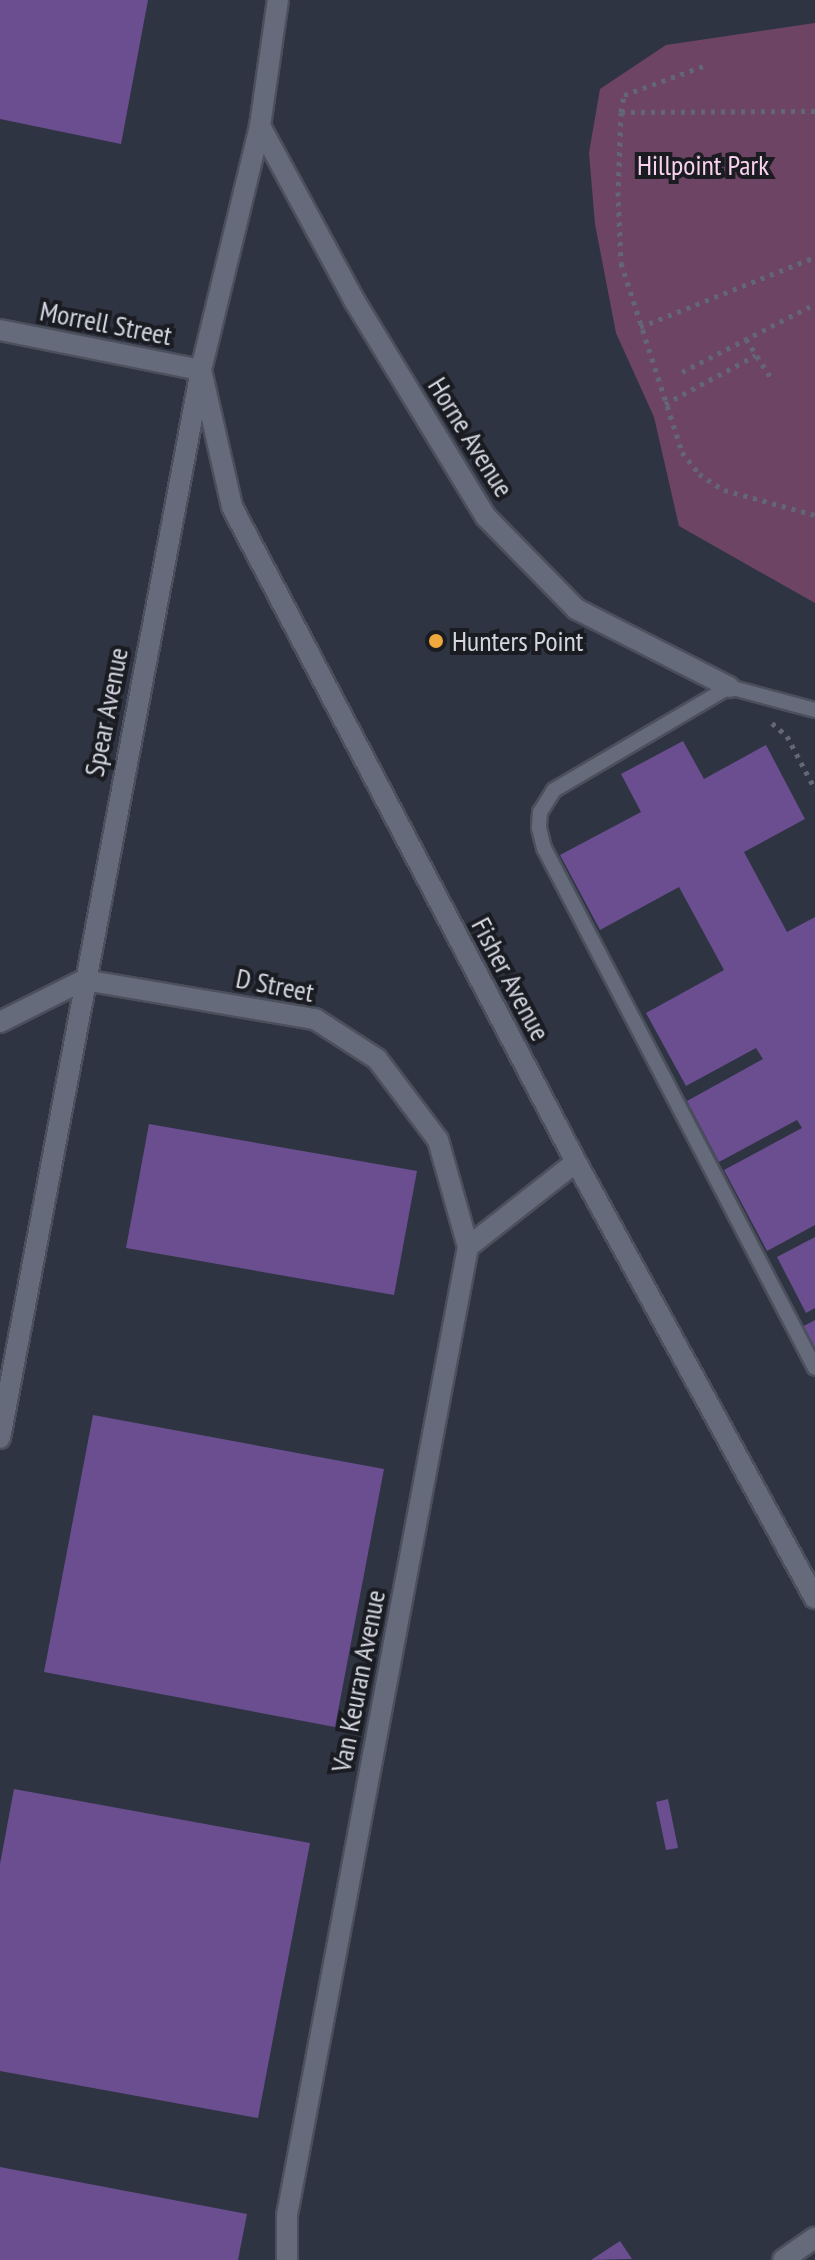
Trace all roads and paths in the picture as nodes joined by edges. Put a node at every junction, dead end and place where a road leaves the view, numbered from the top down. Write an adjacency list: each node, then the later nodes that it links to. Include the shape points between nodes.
1 (278, 0): 5 (street, Spear Avenue)
2 (706, 65): 4 (path, via 624,95)
3 (815, 111): 4 (path)
4 (621, 112): 8 (path, via 621,263)
5 (260, 126): 12 (street, Spear Avenue); 17 (street, Horne Avenue, via 354,300 486,517 576,609)
6 (815, 257): 8 (path)
7 (815, 304): 10 (path)
8 (640, 327): 15 (path)
9 (0, 330): 12 (street, Morrell Street)
10 (746, 339): 11 (path); 13 (path)
11 (756, 355): 14 (path); 15 (path)
12 (201, 370): 21 (street, Spear Avenue); 23 (street, Fisher Avenue, via 232,507)
13 (682, 372)
14 (771, 378)
15 (665, 404): 16 (path, via 682,452 699,474 724,490)
16 (815, 515)
17 (729, 687): 18 (lane); 25 (lane, via 554,790 540,812 539,828 544,848)
18 (815, 710)
19 (764, 716): 20 (path, via 787,736)
20 (815, 789)
21 (84, 980): 22 (street); 24 (street, D Street, via 315,1019 377,1059 438,1140); 26 (street, Spear Avenue)
22 (0, 1022)
23 (576, 1162): 24 (street); 27 (street, Fisher Avenue)
24 (468, 1247): 30 (street, Van Keuran Avenue, via 287,2215)
25 (815, 1368)
26 (0, 1438)
27 (815, 1598)
28 (815, 2238): 31 (street)
29 (815, 2244): 31 (street)
30 (287, 2260)
31 (785, 2260)

